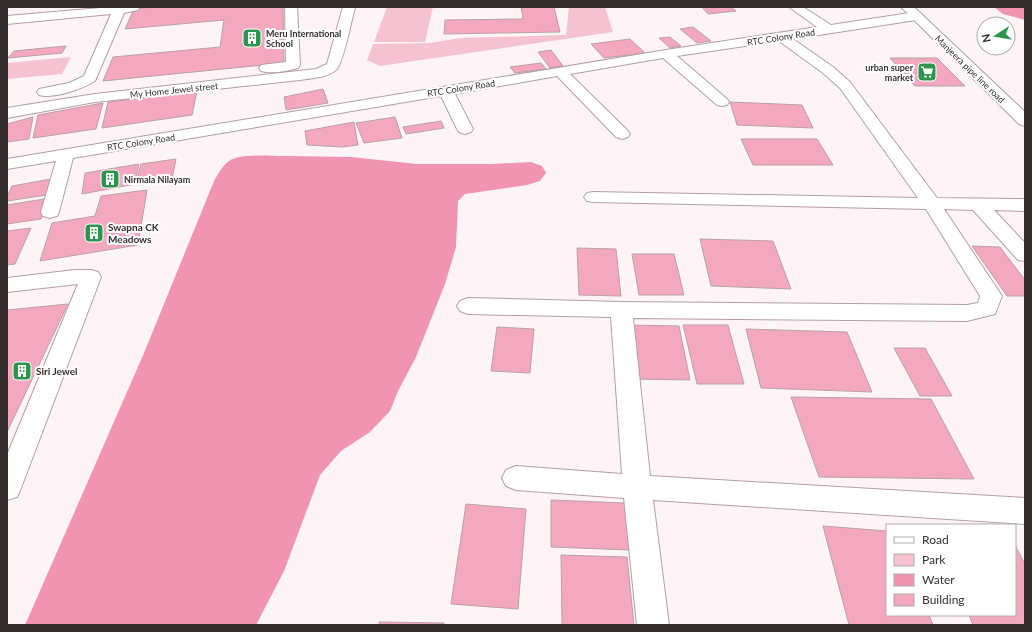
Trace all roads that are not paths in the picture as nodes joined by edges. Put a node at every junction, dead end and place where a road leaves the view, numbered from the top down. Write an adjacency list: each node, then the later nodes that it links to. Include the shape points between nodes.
1 (134, 7): 5 (street)
2 (291, 7): 12 (street, via 293,65)
3 (348, 7): 16 (street, My Home Jewel street, via 333,66 327,70 312,74 95,98)
4 (795, 7): 8 (street)
5 (119, 10): 7 (street); 12 (street, via 90,78)
6 (911, 12): 8 (street, RTC Colony Road); 17 (street, Manjeera pipe line road)
7 (7, 20)
8 (828, 29): 9 (street, RTC Colony Road)
9 (781, 36): 10 (street, RTC Colony Road); 23 (street, via 845,85)
10 (666, 54): 11 (street, RTC Colony Road); 15 (street)
11 (560, 72): 13 (street, RTC Colony Road); 19 (street)
12 (68, 88): 14 (street)
13 (446, 91): 18 (street); 20 (street, RTC Colony Road)
14 (30, 94)
15 (722, 102)
16 (7, 113)
17 (1025, 121)
18 (465, 129)
19 (622, 134)
20 (66, 154): 21 (street, RTC Colony Road); 26 (street)
21 (7, 164)
22 (593, 197): 23 (street)
23 (932, 204): 24 (street); 30 (street, via 991,296 987,309 967,313)
24 (978, 204): 25 (street); 27 (street)
25 (1025, 205)
26 (50, 212)
27 (1025, 255)
28 (7, 286): 33 (street, via 91,277)
29 (468, 306): 30 (street)
30 (621, 310): 32 (street)
31 (516, 478): 32 (street)
32 (637, 487): 34 (street); 35 (street)
33 (7, 488)
34 (1025, 511)
35 (653, 625)

